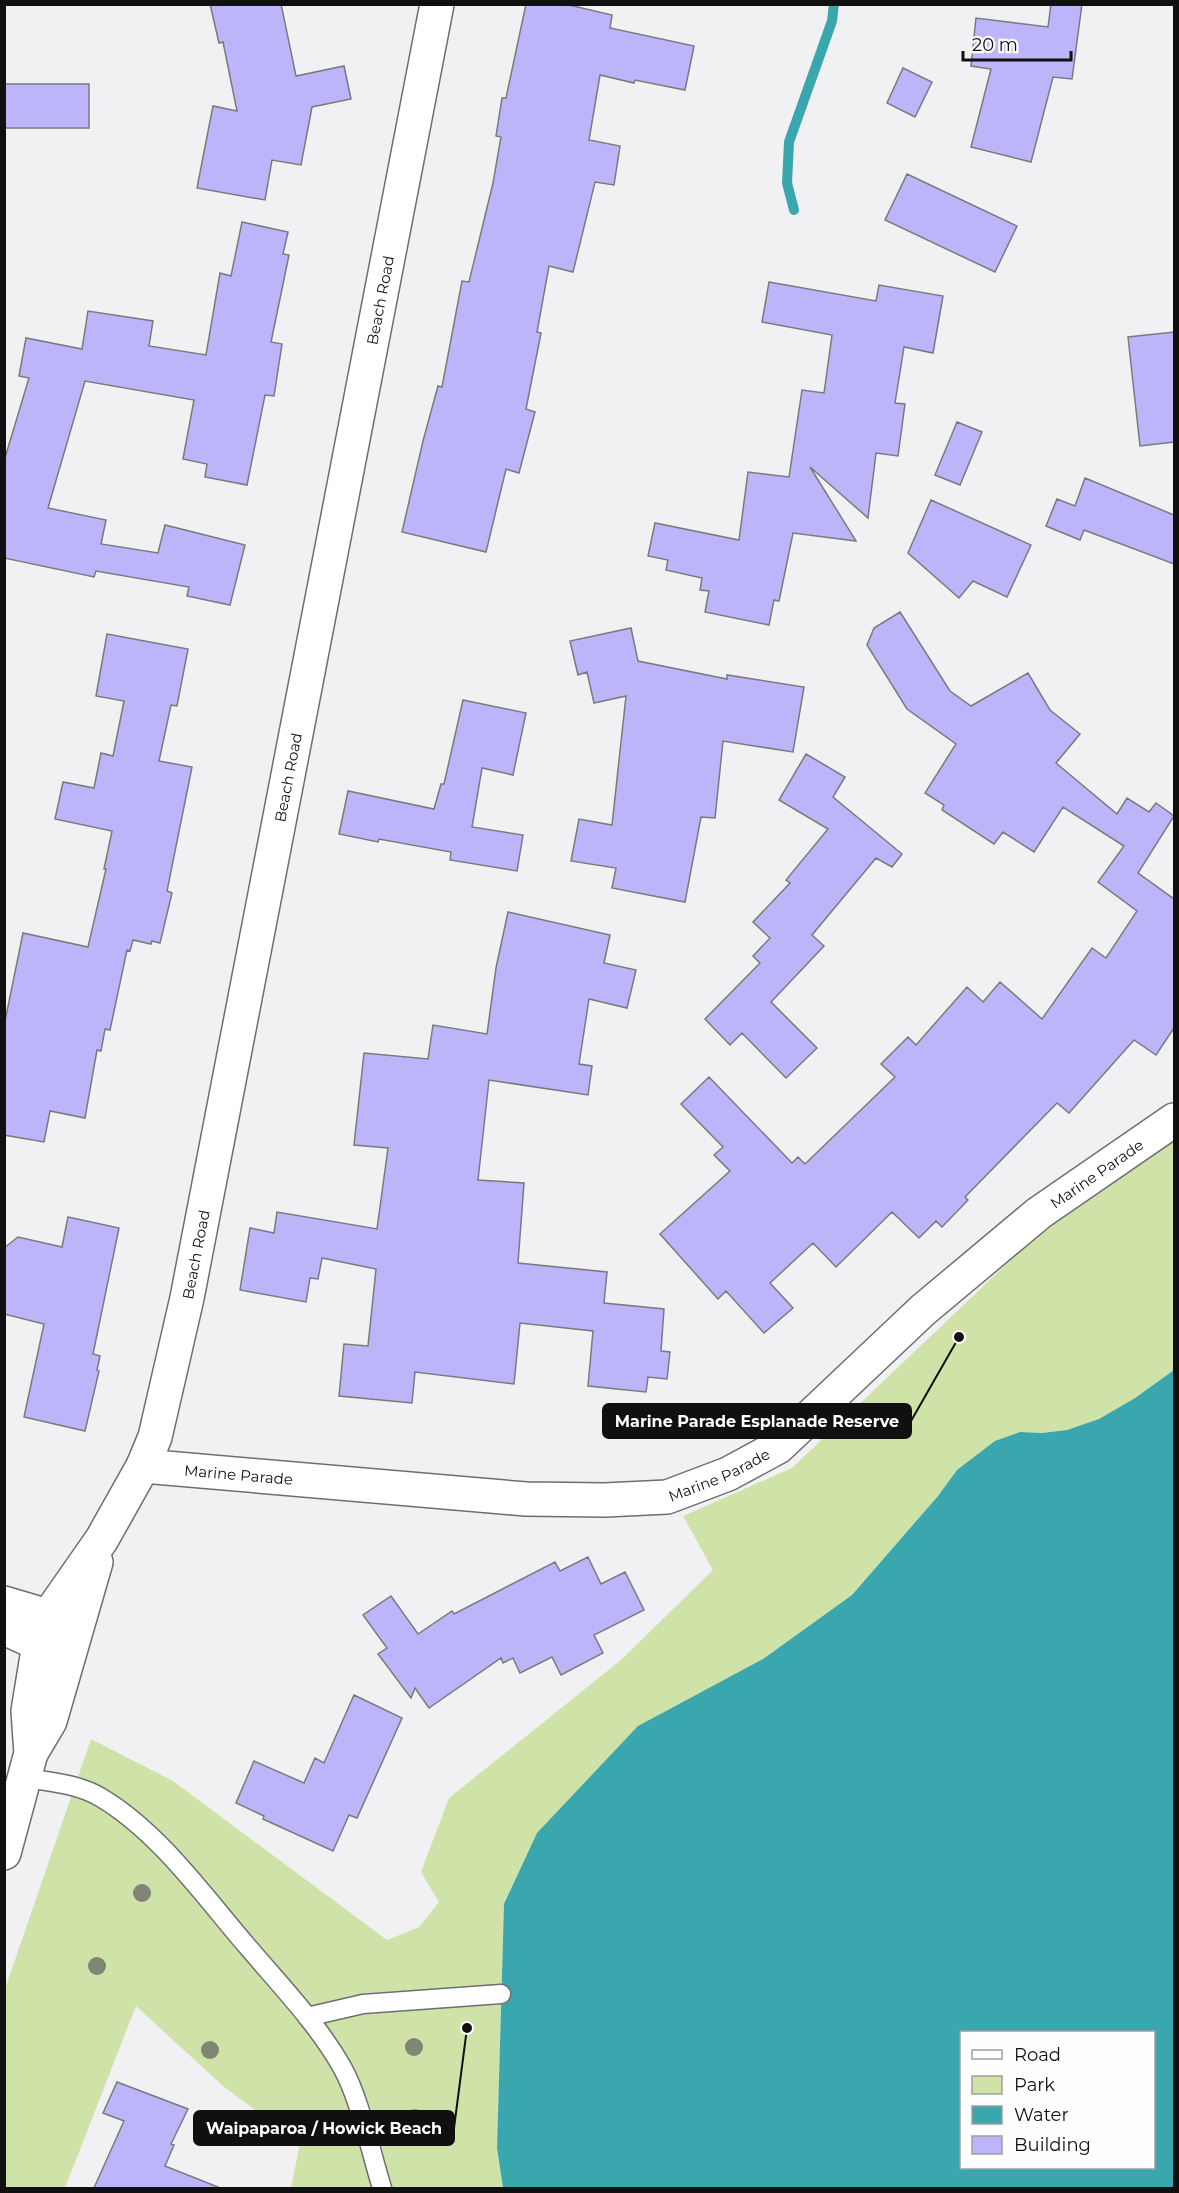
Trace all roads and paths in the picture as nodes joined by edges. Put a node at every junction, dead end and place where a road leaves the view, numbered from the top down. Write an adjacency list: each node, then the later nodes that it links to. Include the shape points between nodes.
1 (437, 4): 3 (street, Beach Road, via 187,1298 154,1437)
2 (1174, 1120): 3 (street, Marine Parade, via 1039,1212 923,1310 778,1447 728,1474 667,1497 526,1499)
3 (143, 1466): 6 (street, Beach Road, via 102,1539)
4 (4, 1603): 6 (street)
5 (4, 1628): 6 (street)
6 (59, 1635): 7 (street, Beach Road, via 28,1711)
7 (28, 1765): 8 (street, Beach Road); 10 (lane, via 99,1797 131,1820 181,1869)
8 (4, 1853)
9 (501, 1994): 10 (lane, via 363,2004)
10 (307, 2017): 11 (lane, via 343,2068)
11 (382, 2188)

